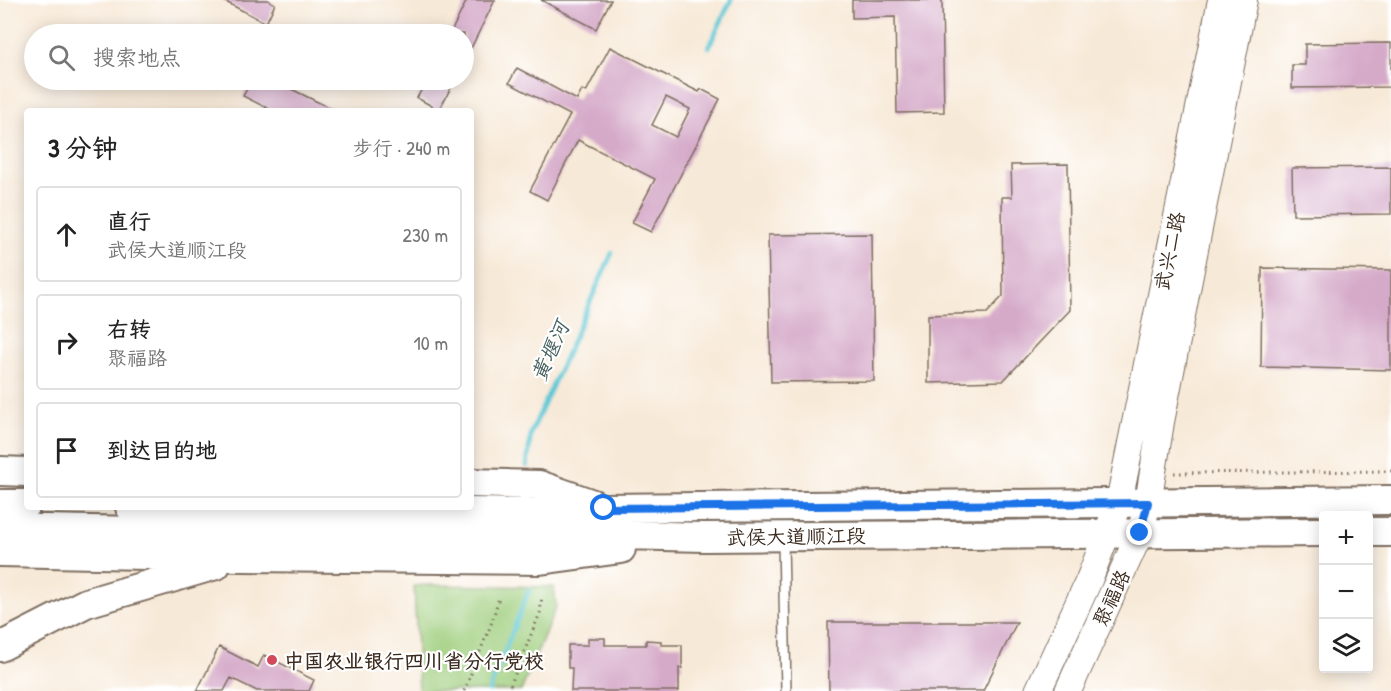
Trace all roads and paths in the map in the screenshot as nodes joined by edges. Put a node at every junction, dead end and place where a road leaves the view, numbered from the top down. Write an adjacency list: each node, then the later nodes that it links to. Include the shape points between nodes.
1 (1221, 0): 9 (street, 武兴二路)
2 (1244, 0): 6 (street, 聚福路)
3 (0, 471): 5 (main road)
4 (1391, 471): 6 (path)
5 (24, 472)
6 (1153, 474): 10 (street, 聚福路)
7 (474, 483): 13 (main road, via 539,485)
8 (1391, 500): 15 (main road, 武侯大道顺江段)
9 (1119, 502): 10 (main road, 武侯大道顺江段); 13 (main road, 武侯大道顺江段); 21 (street, 武兴二路)
10 (1148, 503): 15 (main road, 武侯大道顺江段); 22 (street, 聚福路)
11 (0, 504): 12 (main road)
12 (24, 504)
13 (604, 508): 16 (main road, 武侯大道顺江段)
14 (158, 510): 16 (main road)
15 (1322, 510)
16 (268, 522): 17 (main road); 24 (main road, 武侯大道顺江段)
17 (0, 528)
18 (1319, 532): 22 (main road, 武侯大道顺江段)
19 (1373, 532): 20 (main road)
20 (1391, 532)
21 (1108, 533): 22 (main road, 武侯大道顺江段); 23 (main road, 武侯大道顺江段); 33 (street, 武兴二路)
22 (1140, 533): 34 (street, 聚福路)
23 (783, 536): 24 (main road, 武侯大道顺江段); 32 (lane)
24 (704, 537): 26 (main road, via 540,560)
25 (0, 552): 26 (main road)
26 (244, 557): 29 (main road, via 86,603)
27 (542, 596): 31 (path, via 540,613)
28 (499, 597): 30 (path)
29 (0, 647)
30 (464, 691)
31 (508, 691)
32 (786, 691)
33 (1038, 691)
34 (1068, 691)

